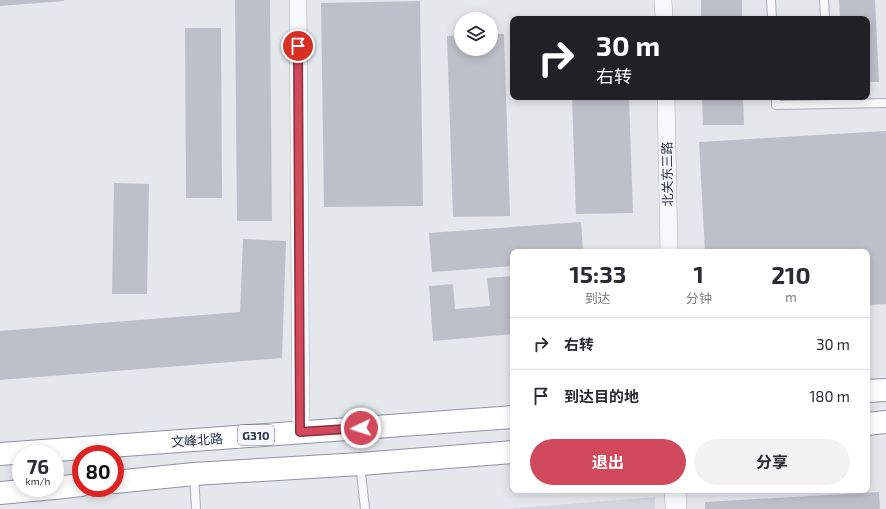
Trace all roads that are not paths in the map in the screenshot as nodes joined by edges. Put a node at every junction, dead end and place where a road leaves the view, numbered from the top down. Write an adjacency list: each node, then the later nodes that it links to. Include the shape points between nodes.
1 (298, 0): 18 (street)
2 (663, 0): 5 (street)
3 (771, 0): 6 (lane)
4 (824, 0): 7 (lane)
5 (664, 16)
6 (772, 16)
7 (825, 16)
8 (666, 100): 12 (street, 北关东三路)
9 (776, 100): 10 (lane, via 776,105)
10 (829, 101): 11 (lane)
11 (886, 103)
12 (669, 249)
13 (886, 390): 14 (highway)
14 (870, 391)
15 (510, 417): 18 (highway, 文峰北路 / G310)
16 (886, 422): 17 (highway)
17 (870, 424)
18 (300, 432): 20 (highway, 文峰北路 / G310)
19 (510, 452): 21 (highway)
20 (0, 454)
21 (360, 464): 22 (highway); 28 (lane)
22 (194, 474): 23 (highway); 27 (lane)
23 (124, 481)
24 (12, 492): 25 (highway)
25 (0, 493)
26 (675, 493): 29 (street)
27 (196, 509)
28 (364, 509)
29 (676, 509)

